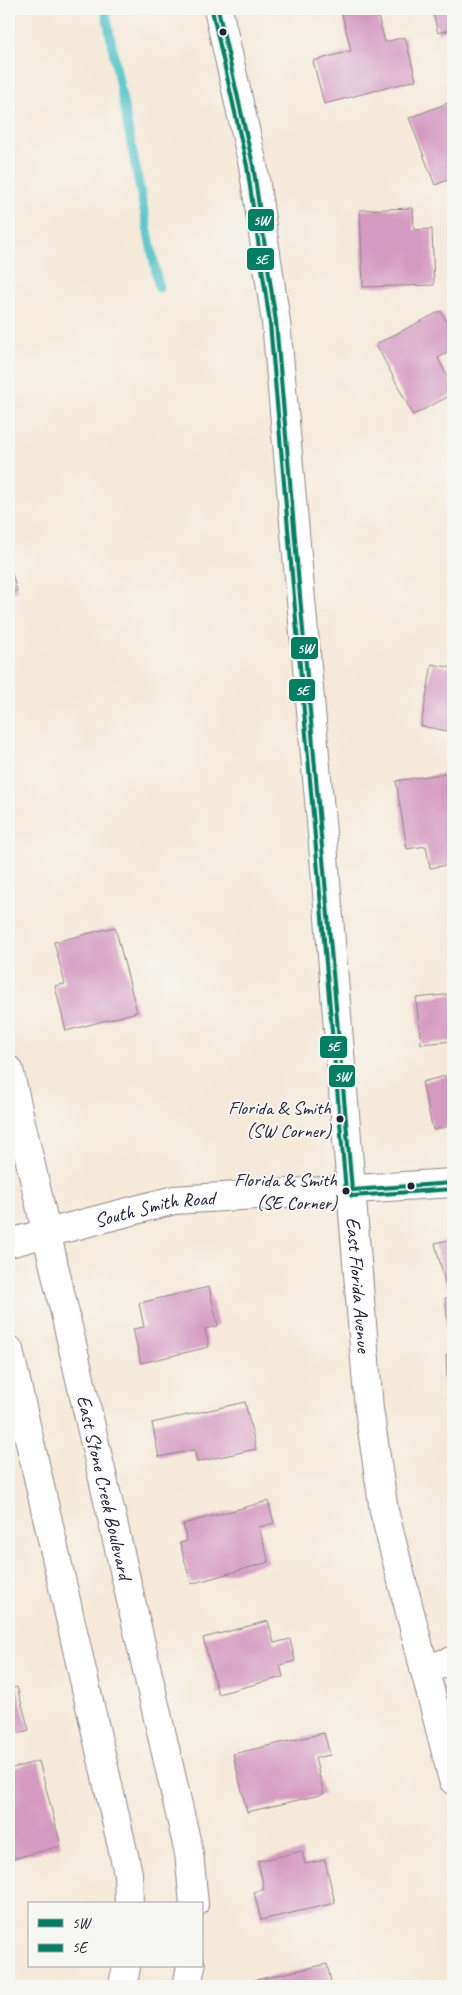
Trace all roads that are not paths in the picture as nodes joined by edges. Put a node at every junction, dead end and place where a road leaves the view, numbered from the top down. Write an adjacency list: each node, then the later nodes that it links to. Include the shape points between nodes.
1 (218, 9): 4 (street, East Florida Avenue, via 253,165 276,322)
2 (9, 1070): 5 (street, East Stone Creek Boulevard)
3 (453, 1183): 4 (street, South Smith Road)
4 (352, 1190): 5 (street, South Smith Road, via 174,1200); 9 (street, East Florida Avenue, via 369,1409 378,1474 384,1511)
5 (46, 1234): 6 (street, South Smith Road); 12 (street, East Stone Creek Boulevard, via 189,1853)
6 (9, 1243)
7 (9, 1350): 11 (street, via 128,1873)
8 (453, 1661): 9 (street)
9 (424, 1669): 10 (street, East Florida Avenue)
10 (453, 1780)
11 (129, 1902)
12 (194, 1902)
13 (126, 1968): 15 (street)
14 (192, 1968): 16 (street)
15 (123, 1986)
16 (187, 1986)

